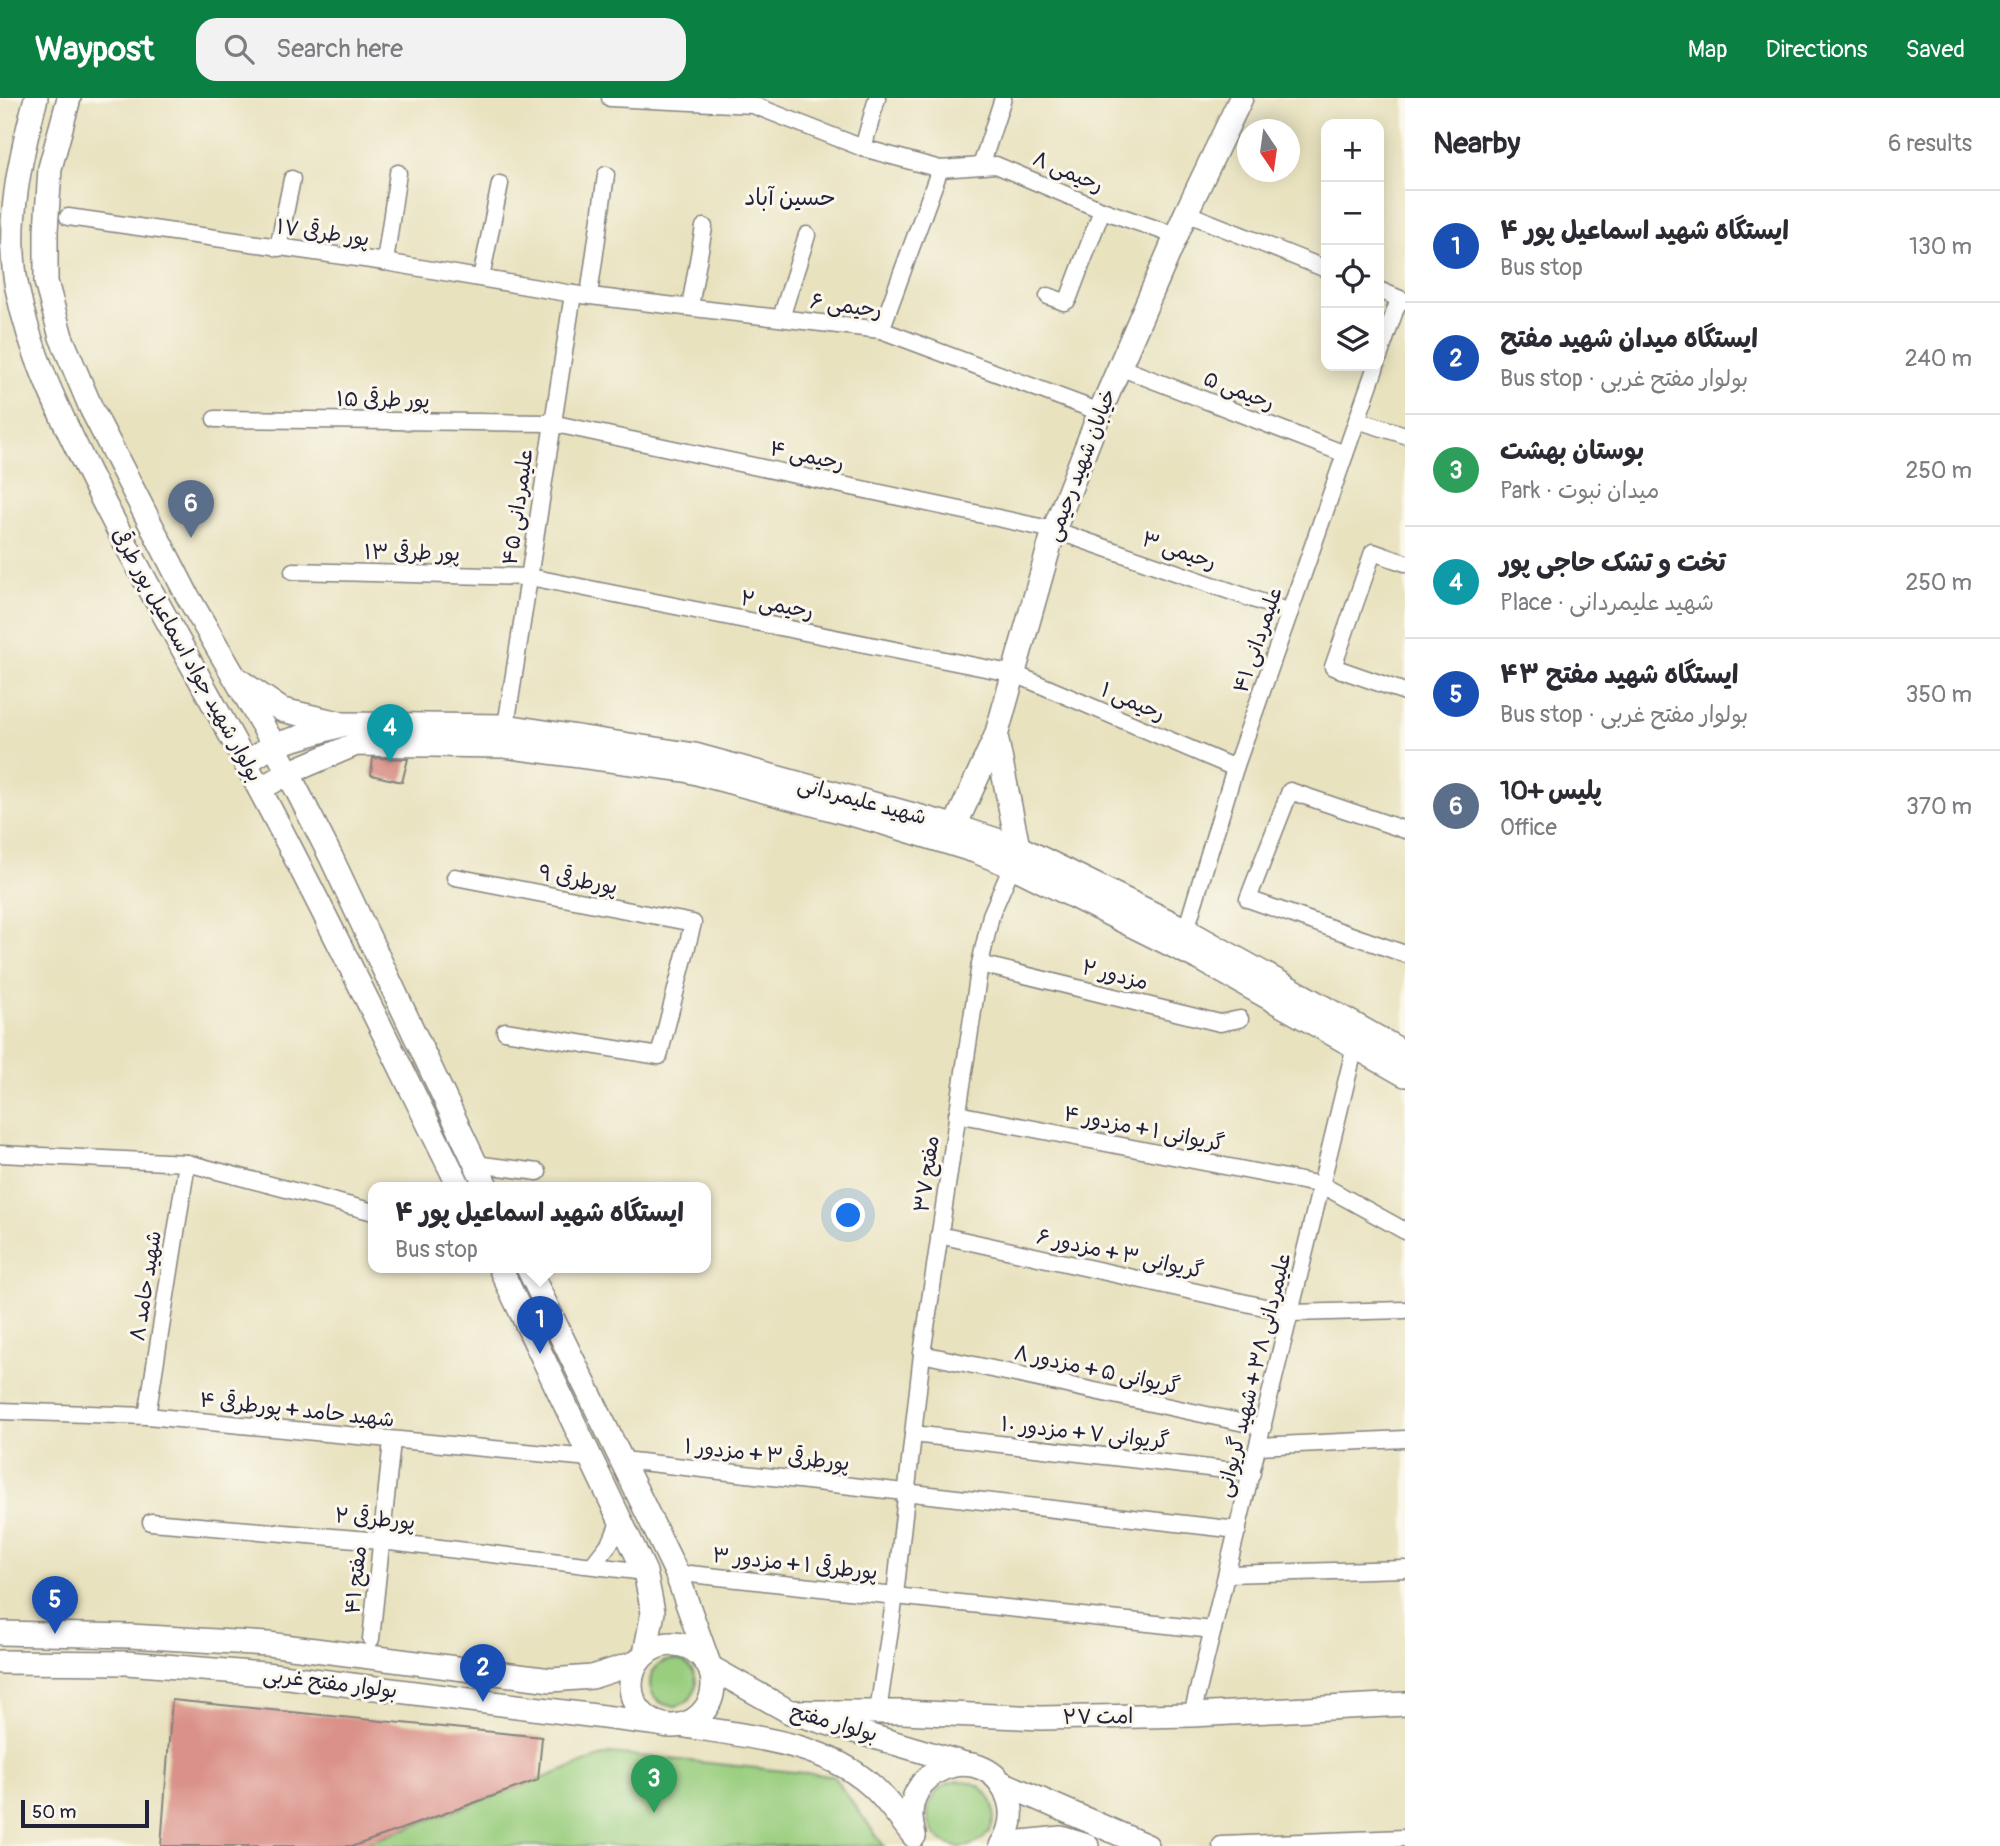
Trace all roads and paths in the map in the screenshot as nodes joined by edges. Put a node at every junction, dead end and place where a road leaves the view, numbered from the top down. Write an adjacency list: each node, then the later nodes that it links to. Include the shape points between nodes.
1 (36, 98): 20 (main road, بولوار شهید جواد اسماعیل پور طرقی)
2 (69, 98): 49 (main road, بولوار شهید جواد اسماعیل پور طرقی, via 50,168 46,231 46,282 61,337 97,420)
3 (610, 98): 7 (street, رحیمی ۸)
4 (877, 98): 9 (street)
5 (1003, 98): 10 (street)
6 (1241, 98): 17 (main road, خیابان شهید رحیمی)
7 (646, 99): 8 (street, رحیمی ۸)
8 (736, 101): 9 (street, رحیمی ۸)
9 (863, 148): 11 (street, رحیمی ۸)
10 (981, 166): 11 (street, رحیمی ۸); 16 (street, رحیمی ۸, via 996,165)
11 (940, 169): 33 (street)
12 (398, 173): 24 (street)
13 (606, 175): 28 (street, علیمردانی ۴۵)
14 (292, 179): 23 (street)
15 (500, 184): 26 (street)
16 (1102, 209): 22 (street, رحیمی ۸); 29 (street, via 1068,300)
17 (1186, 213): 22 (main road, خیابان شهید رحیمی); 25 (street)
18 (68, 217): 23 (street, پور طرقی ۱۷)
19 (704, 227): 31 (street)
20 (7, 229): 55 (main road, بولوار شهید جواد اسماعیل پور طرقی, via 31,345 58,408 142,578)
21 (807, 235): 32 (street)
22 (1177, 236): 35 (main road, خیابان شهید رحیمی)
23 (278, 248): 24 (street, پور طرقی ۱۷)
24 (385, 262): 26 (street, پور طرقی ۱۷)
25 (1321, 268)
26 (481, 278): 28 (street, پور طرقی ۱۷)
27 (1384, 292): 30 (street)
28 (581, 295): 31 (street, رحیمی ۶); 40 (street, علیمردانی ۴۵)
29 (1048, 296)
30 (1402, 300): 34 (street)
31 (690, 307): 32 (street, رحیمی ۶)
32 (781, 318): 33 (street, رحیمی ۶)
33 (880, 330): 37 (street, رحیمی ۶)
34 (1384, 345)
35 (1119, 367): 37 (main road, خیابان شهید رحیمی); 42 (street, رحیمی ۵)
36 (1374, 371): 39 (street, علیمردانی ۴۱)
37 (1100, 412): 43 (main road, خیابان شهید رحیمی)
38 (215, 419): 40 (street, پور طرقی ۱۵)
39 (1357, 420): 41 (street); 42 (street, علیمردانی ۴۱)
40 (551, 424): 43 (street, رحیمی ۴); 46 (street, علیمردانی ۴۵)
41 (1405, 435)
42 (1345, 454): 47 (street, علیمردانی ۴۱)
43 (1054, 530): 47 (street, رحیمی ۳); 48 (main road, خیابان شهید رحیمی)
44 (1405, 563): 50 (street, via 1373,552 1333,667)
45 (293, 571): 46 (street, پور طرقی ۱۳)
46 (530, 577): 48 (street, رحیمی ۲); 52 (street, علیمردانی ۴۵)
47 (1290, 612): 56 (street, علیمردانی ۴۱)
48 (1015, 674): 53 (main road, خیابان شهید رحیمی); 56 (street, رحیمی ۱)
49 (232, 675): 51 (main road, via 282,710); 54 (main road, بولوار شهید جواد اسماعیل پور طرقی)
50 (1405, 692)
51 (345, 724): 52 (main road, شهید علیمردانی); 54 (main road, شهید علیمردانی)
52 (505, 736): 57 (main road, شهید علیمردانی, via 356,744); 60 (main road, شهید علیمردانی, via 685,770)
53 (996, 736): 60 (main road, خیابان شهید رحیمی); 61 (main road)
54 (274, 746): 55 (main road, شهید علیمردانی); 57 (main road, بولوار شهید جواد اسماعیل پور طرقی)
55 (245, 763): 58 (main road, بولوار شهید جواد اسماعیل پور طرقی)
56 (1235, 768): 63 (street, علیمردانی ۴۱)
57 (288, 773): 58 (main road, شهید علیمردانی); 74 (main road, بولوار شهید جواد اسماعیل پور طرقی)
58 (260, 789): 76 (main road, بولوار شهید جواد اسماعیل پور طرقی)
59 (1405, 830): 64 (street, via 1290,791 1248,899)
60 (951, 834): 61 (main road, شهید علیمردانی)
61 (1015, 857): 63 (main road, شهید علیمردانی); 65 (street, مفتح ۳۷, via 991,915)
62 (455, 877): 67 (street, پورطرقی ۹, via 693,923 659,1056)
63 (1180, 939): 68 (main road, شهید علیمردانی)
64 (1405, 954)
65 (980, 964): 66 (street, مزدور ۲, via 1220,1023); 71 (street, مفتح ۳۷)
66 (1240, 1019)
67 (505, 1031)
68 (1359, 1038): 69 (main road, شهید علیمردانی); 70 (main road, شهید علیمردانی); 78 (street, علیمردانی ۳۸ + شهید گریوانی)
69 (1405, 1052)
70 (1405, 1075)
71 (957, 1115): 78 (street, گریوانی ۱ + مزدور ۴); 81 (street, مفتح ۳۷)
72 (0, 1154): 73 (street)
73 (187, 1163): 79 (street); 88 (street, شهید حامد ۸)
74 (475, 1164): 75 (street); 77 (main road, بولوار شهید جواد اسماعیل پور طرقی)
75 (538, 1172)
76 (457, 1182)
77 (484, 1182)
78 (1322, 1185): 80 (street, گریوانی ۱ + مزدور ۴); 85 (street, علیمردانی ۳۸ + شهید گریوانی)
79 (368, 1210)
80 (1405, 1231)
81 (939, 1236): 85 (street, گریوانی ۳ + مزدور ۶); 86 (street, مفتح ۳۷)
82 (502, 1273): 94 (main road)
83 (530, 1273): 95 (main road)
84 (1405, 1310): 85 (street, گریوانی ۳ + مزدور ۶)
85 (1291, 1312): 89 (street, علیمردانی ۳۸ + شهید گریوانی)
86 (922, 1354): 89 (street, گریوانی ۵ + مزدور ۸); 90 (street, مفتح ۳۷)
87 (0, 1411): 88 (street, شهید حامد + پورطرقی ۴)
88 (147, 1416): 92 (street, شهید حامد + پورطرقی ۴)
89 (1263, 1427): 93 (street, علیمردانی ۳۸ + شهید گریوانی)
90 (913, 1434): 96 (street, گریوانی ۷ + مزدور ۱۰); 97 (street, مفتح ۳۷)
91 (1405, 1439): 93 (street)
92 (392, 1441): 94 (street, شهید حامد + پورطرقی ۴); 101 (street, مفتح ۴۱)
93 (1258, 1446): 96 (street, علیمردانی ۳۸ + شهید گریوانی)
94 (590, 1458): 98 (main road)
95 (623, 1460): 97 (street, پورطرقی ۳ + مزدور ۱); 113 (main road, via 676,1572)
96 (1252, 1473): 100 (street, علیمردانی ۳۸ + شهید گریوانی)
97 (906, 1492): 100 (street, پورطرقی ۳ + مزدور ۱); 107 (street, مفتح ۳۷)
98 (620, 1520): 102 (street, via 612,1540); 104 (main road)
99 (151, 1522): 101 (street, پورطرقی ۲)
100 (1238, 1530): 106 (street, علیمردانی ۳۸ + شهید گریوانی)
101 (382, 1541): 102 (street, پورطرقی ۲); 110 (street, مفتح ۴۱)
102 (594, 1563): 104 (street, پورطرقی ۲)
103 (1405, 1569): 106 (street)
104 (645, 1572): 111 (main road, via 653,1612)
105 (690, 1574): 107 (street, پورطرقی ۱ + مزدور ۳)
106 (1227, 1574): 108 (street, علیمردانی ۳۸ + شهید گریوانی)
107 (895, 1595): 108 (street, پورطرقی ۱ + مزدور ۳); 116 (street, مفتح ۳۷)
108 (1213, 1630): 117 (street, علیمردانی ۳۸ + شهید گریوانی)
109 (0, 1633): 111 (main road, بولوار مفتح غربی, via 268,1644 551,1680 592,1678)
110 (371, 1639)
111 (642, 1658): 113 (main road, via 654,1647 675,1643 696,1650); 118 (main road, via 631,1693 641,1712)
112 (0, 1662): 118 (main road, بولوار مفتح غربی, via 127,1663 265,1674)
113 (710, 1667): 115 (main road, بولوار مفتح); 118 (main road, via 712,1698 700,1716)
114 (1405, 1704): 117 (main road, امت ۲۷)
115 (790, 1712): 116 (main road, امت ۲۷); 119 (main road, بولوار مفتح)
116 (878, 1712): 117 (main road, امت ۲۷, via 1041,1718)
117 (1192, 1715)
118 (670, 1725): 122 (main road, بولوار مفتح, via 760,1739 845,1767 872,1786)
119 (965, 1764): 120 (main road, بولوار مفتح); 122 (main road, via 939,1769 919,1786 910,1810)
120 (1000, 1782): 123 (main road, via 1012,1819); 126 (main road, بولوار مفتح)
121 (1405, 1838): 124 (street)
122 (917, 1841)
123 (1001, 1845): 125 (main road, via 1061,1838)
124 (1221, 1845)
125 (1087, 1846)
126 (1147, 1846)

